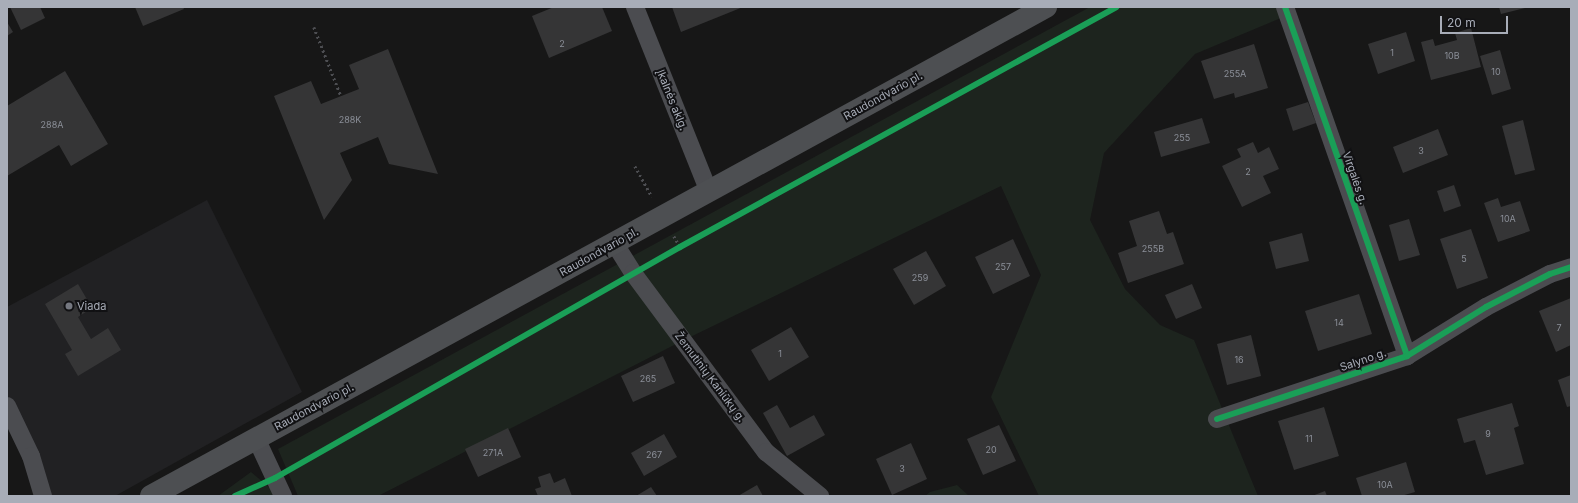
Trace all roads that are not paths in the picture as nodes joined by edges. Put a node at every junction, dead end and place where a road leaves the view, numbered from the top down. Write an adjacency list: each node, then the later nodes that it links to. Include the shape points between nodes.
1 (635, 7): 4 (street, Įkalnės aklg.)
2 (1046, 7): 4 (main road, Raudondvario pl.)
3 (1285, 7): 7 (street, Virgalės g.)
4 (709, 192): 5 (main road, Raudondvario pl.)
5 (615, 244): 10 (main road, Raudondvario pl.); 14 (street, Žemutinių Kaniūkų g., via 633,273 766,452)
6 (1571, 267): 7 (street, Salyno g., via 1550,274 1486,307)
7 (1407, 356): 9 (street, Salyno g.)
8 (7, 406): 11 (street, via 30,456)
9 (1217, 420)
10 (256, 438): 12 (main road, Raudondvario pl.); 13 (street)
11 (43, 496)
12 (151, 496)
13 (283, 496)
14 (820, 496)

